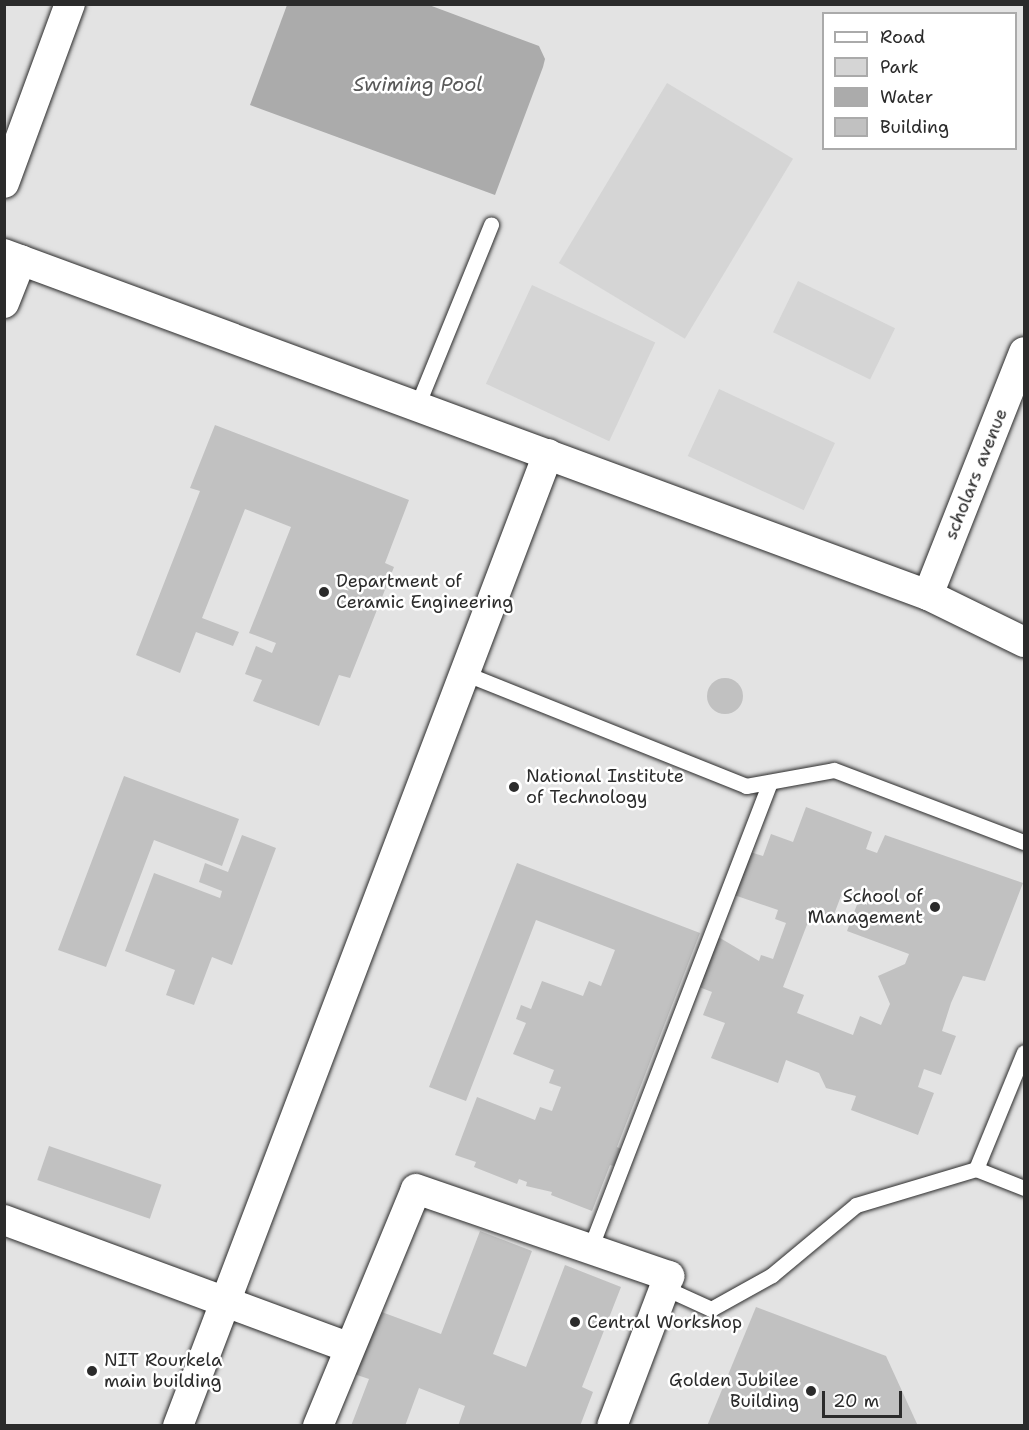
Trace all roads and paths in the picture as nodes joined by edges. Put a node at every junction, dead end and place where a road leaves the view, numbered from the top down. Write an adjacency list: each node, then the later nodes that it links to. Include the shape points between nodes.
1 (70, 4): 2 (street)
2 (4, 183)
3 (491, 225): 7 (lane)
4 (13, 257): 5 (street); 7 (street)
5 (4, 303)
6 (1024, 352): 9 (street, scholars avenue)
7 (417, 406): 8 (street)
8 (548, 454): 9 (street); 11 (street)
9 (928, 595): 10 (street)
10 (1024, 642)
11 (465, 673): 12 (lane, via 746,786); 20 (street)
12 (770, 782): 13 (lane, via 834,770); 18 (lane)
13 (1024, 842)
14 (1024, 1052): 15 (lane)
15 (976, 1169): 16 (lane); 19 (lane, via 856,1206 780,1269 711,1309)
16 (1024, 1188)
17 (4, 1220): 20 (street)
18 (590, 1249): 19 (street); 21 (street, via 416,1189)
19 (667, 1282): 24 (street)
20 (226, 1300): 21 (street); 22 (street)
21 (347, 1347): 23 (street)
22 (178, 1425)
23 (318, 1425)
24 (612, 1425)

